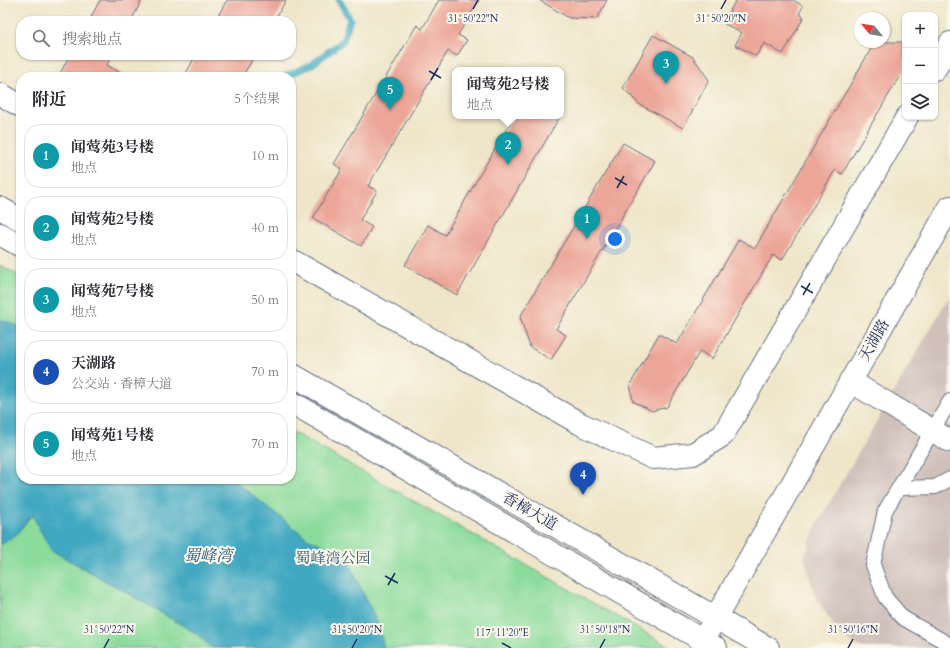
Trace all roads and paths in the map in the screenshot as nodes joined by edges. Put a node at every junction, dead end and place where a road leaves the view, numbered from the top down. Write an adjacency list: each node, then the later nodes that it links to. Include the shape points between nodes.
1 (950, 43): 2 (street)
2 (938, 64)
3 (0, 94): 4 (street)
4 (16, 103)
5 (905, 120): 11 (street, via 723,435 693,454 653,458 581,424)
6 (950, 207): 13 (street, 天湖路)
7 (0, 208): 8 (street)
8 (16, 217)
9 (0, 234): 10 (street)
10 (16, 243)
11 (296, 263)
12 (296, 377): 19 (street, 香樟大道)
13 (850, 382): 16 (street); 19 (street, 天湖路)
14 (950, 401): 16 (lane)
15 (296, 405): 20 (street, 香樟大道)
16 (941, 436): 18 (lane)
17 (950, 479): 18 (lane, via 934,487)
18 (899, 488): 21 (lane, via 885,511 873,565 885,597 904,618)
19 (715, 618): 20 (street, 天湖路); 22 (street, 香樟大道)
20 (710, 644)
21 (950, 645)
22 (768, 648)

